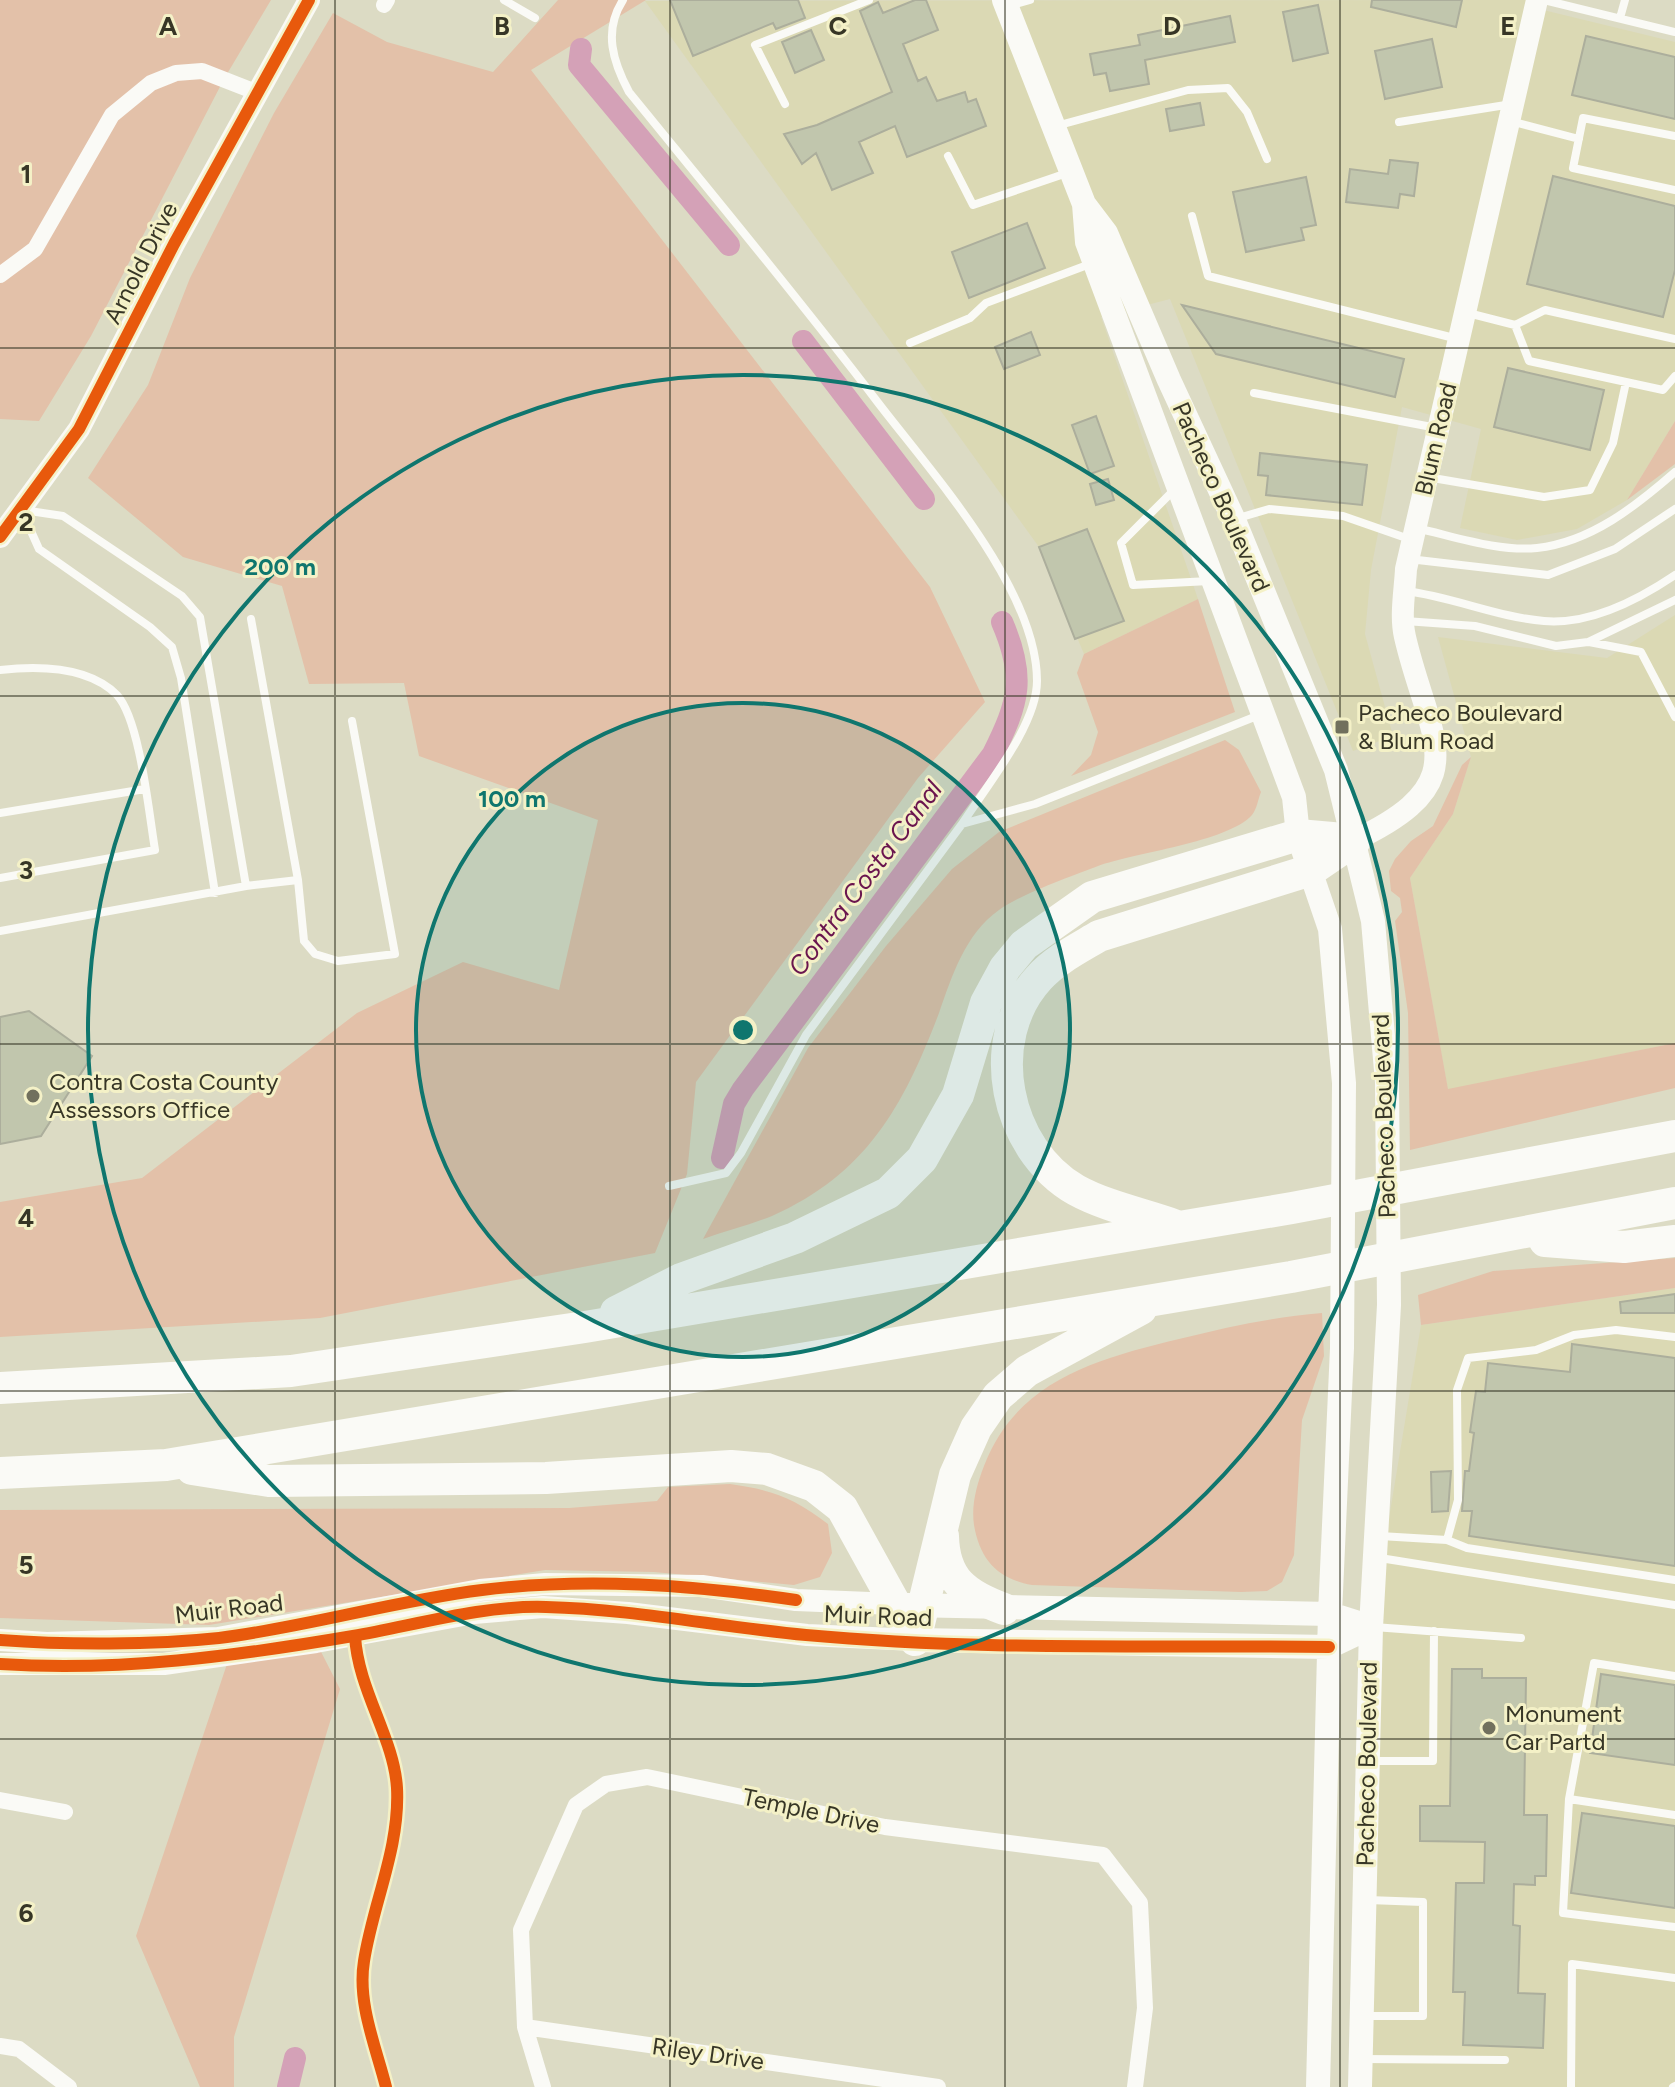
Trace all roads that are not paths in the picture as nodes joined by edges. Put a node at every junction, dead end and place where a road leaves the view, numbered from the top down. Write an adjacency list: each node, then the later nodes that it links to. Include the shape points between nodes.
1 (309, 0): 12 (street, Arnold Drive)
2 (504, 0): 9 (lane)
3 (623, 0): 57 (lane, via 616,11 612,59 629,92 952,499 980,536 1014,598 1031,641 1035,708)
4 (869, 0): 13 (lane, via 755,45)
5 (1537, 0): 14 (street, Blum Road)
6 (1544, 0): 10 (lane)
7 (1625, 0): 10 (lane)
8 (1014, 2): 16 (main road, Pacheco Boulevard)
9 (535, 18)
10 (1620, 18): 11 (lane)
11 (1675, 32)
12 (256, 92): 26 (street, via 202,71 176,73 151,83 112,115 35,249); 40 (street, Arnold Drive, via 111,373)
13 (785, 104)
14 (1511, 112): 15 (lane); 18 (lane); 27 (street, Blum Road)
15 (1399, 122)
16 (1055, 127): 20 (lane, via 1188,90 1228,88 1247,112); 21 (main road, Pacheco Boulevard)
17 (1675, 136): 18 (lane, via 1583,118)
18 (1579, 139): 22 (lane, via 1573,168)
19 (948, 156): 21 (lane, via 973,205)
20 (1267, 159)
21 (1072, 171): 23 (main road, Pacheco Boulevard)
22 (1675, 190)
23 (1084, 204): 25 (main road, Pacheco Boulevard, via 1087,242); 41 (main road, Pacheco Boulevard, via 1106,233)
24 (1192, 216): 29 (lane, via 1208,276)
25 (1095, 262): 31 (lane, via 986,303 970,318); 38 (main road, Pacheco Boulevard)
26 (0, 275)
27 (1465, 312): 28 (lane); 29 (street, Blum Road)
28 (1515, 325): 30 (lane, via 1545,310); 33 (lane, via 1529,361)
29 (1459, 339): 35 (street, Blum Road)
30 (1675, 339)
31 (910, 343)
32 (1675, 376): 33 (lane, via 1663,390)
33 (1626, 382): 37 (lane, via 1613,443 1590,490 1544,497)
34 (1254, 393): 35 (lane)
35 (1438, 429): 37 (street, Blum Road)
36 (1675, 472): 43 (lane, via 1635,506 1557,544 1535,548)
37 (1427, 477): 43 (street, Blum Road)
38 (1177, 487): 45 (main road, Pacheco Boulevard); 45 (lane, via 1121,543 1133,585)
39 (1675, 509): 43 (lane, via 1615,549 1548,575)
40 (22, 510): 42 (street, Arnold Drive); 63 (lane, via 63,516 182,596 200,617); 64 (lane, via 39,549 172,647)
41 (1234, 520): 43 (lane, via 1269,509 1343,516); 59 (main road, Pacheco Boulevard, via 1336,770)
42 (0, 537)
43 (1412, 542): 46 (street, Blum Road)
44 (1675, 575): 46 (lane, via 1608,610 1576,620 1544,621)
45 (1214, 581): 52 (main road, Pacheco Boulevard)
46 (1405, 591): 49 (street, Blum Road)
47 (1675, 600): 50 (lane)
48 (251, 619): 62 (lane)
49 (1404, 621): 50 (lane, via 1475,626 1556,646); 59 (street, Blum Road, via 1434,735 1435,776 1391,823)
50 (1588, 642): 53 (lane, via 1641,652)
51 (0, 670): 55 (lane, via 41,666 85,677 117,696 134,733)
52 (1263, 713): 57 (lane, via 1035,804); 58 (main road, Pacheco Boulevard, via 1294,797)
53 (1675, 717)
54 (352, 721): 62 (lane, via 395,954 338,961 315,954 304,941)
55 (145, 789): 56 (lane); 61 (lane, via 155,850)
56 (0, 813)
57 (962, 824): 67 (lane, via 806,1035 726,1173)
58 (1298, 835): 59 (highway); 60 (main road, Pacheco Boulevard); 73 (highway, via 1092,897 1024,945 1005,968 986,1003 958,1095 922,1159 888,1193 795,1238 681,1279)
59 (1355, 840): 60 (highway); 80 (main road, Pacheco Boulevard, via 1373,921 1387,1082 1389,1305)
60 (1311, 870): 69 (highway, via 1099,936 1038,978 1016,1015 1006,1057 1011,1103 1018,1127 1042,1162 1076,1190); 85 (main road, Pacheco Boulevard, via 1330,929 1344,1083 1342,1348)
61 (0, 878)
62 (298, 880): 63 (lane)
63 (246, 886): 64 (lane)
64 (215, 893): 65 (lane)
65 (0, 931)
66 (1675, 1136): 69 (highway)
67 (669, 1186)
68 (1675, 1203): 70 (highway)
69 (1179, 1226): 73 (highway)
70 (1502, 1238): 71 (highway, via 1624,1247); 72 (highway)
71 (1675, 1241)
72 (1158, 1299): 76 (highway); 78 (highway, via 1027,1371 998,1396 966,1443)
73 (585, 1327): 75 (highway, via 291,1371)
74 (1675, 1337): 79 (lane, via 1616,1330 1574,1335 1536,1350 1468,1358 1457,1390 1458,1500)
75 (0, 1388)
76 (166, 1465): 77 (highway); 82 (highway, via 269,1481 767,1469 814,1486 842,1508)
77 (0, 1473)
78 (942, 1526): 82 (highway); 84 (highway, via 943,1557 953,1576 973,1598)
79 (1447, 1540): 80 (lane); 81 (lane, via 1467,1548)
80 (1375, 1547): 83 (lane); 86 (main road, Pacheco Boulevard)
81 (1675, 1580)
82 (909, 1605): 84 (main road, Muir Road); 90 (highway); 91 (street, Muir Road, via 796,1600 702,1586 545,1584 480,1590 218,1638)
83 (1675, 1605)
84 (1004, 1609): 85 (main road, Muir Road)
85 (1330, 1614): 86 (main road, Muir Road); 92 (main road, Pacheco Boulevard)
86 (1371, 1627): 87 (lane); 92 (main road, Muir Road); 96 (main road, Pacheco Boulevard)
87 (1434, 1631): 88 (lane); 96 (lane, via 1433,1761)
88 (1521, 1638)
89 (0, 1640): 91 (street, Muir Road)
90 (915, 1640): 92 (main road, Muir Road); 94 (street, Muir Road, via 807,1635 543,1607 474,1613 164,1664)
91 (47, 1643): 93 (street)
92 (1329, 1647): 113 (main road, Pacheco Boulevard)
93 (0, 1648)
94 (0, 1664)
95 (1675, 1676): 97 (lane, via 1594,1663)
96 (1367, 1761): 101 (main road, Pacheco Boulevard)
97 (1569, 1799): 100 (lane); 102 (lane, via 1563,1913)
98 (0, 1800): 99 (street)
99 (65, 1812)
100 (1675, 1815)
101 (1364, 1900): 104 (main road, Pacheco Boulevard); 104 (lane, via 1423,1902 1423,2016)
102 (1675, 1927)
103 (1675, 1978): 115 (lane, via 1572,1964)
104 (1362, 2016): 107 (main road, Pacheco Boulevard)
105 (525, 2027): 110 (street, Temple Drive); 111 (street, Riley Drive); 112 (street, Temple Drive, via 521,1930 576,1805 606,1784 647,1777 885,1827 1103,1855 1140,1903 1145,2008)
106 (0, 2046): 109 (street, via 19,2049)
107 (1361, 2059): 108 (lane); 114 (main road, Pacheco Boulevard)
108 (1505, 2060)
109 (69, 2087)
110 (543, 2087)
111 (938, 2087)
112 (1135, 2087)
113 (1318, 2087)
114 (1360, 2087)
115 (1571, 2087)

